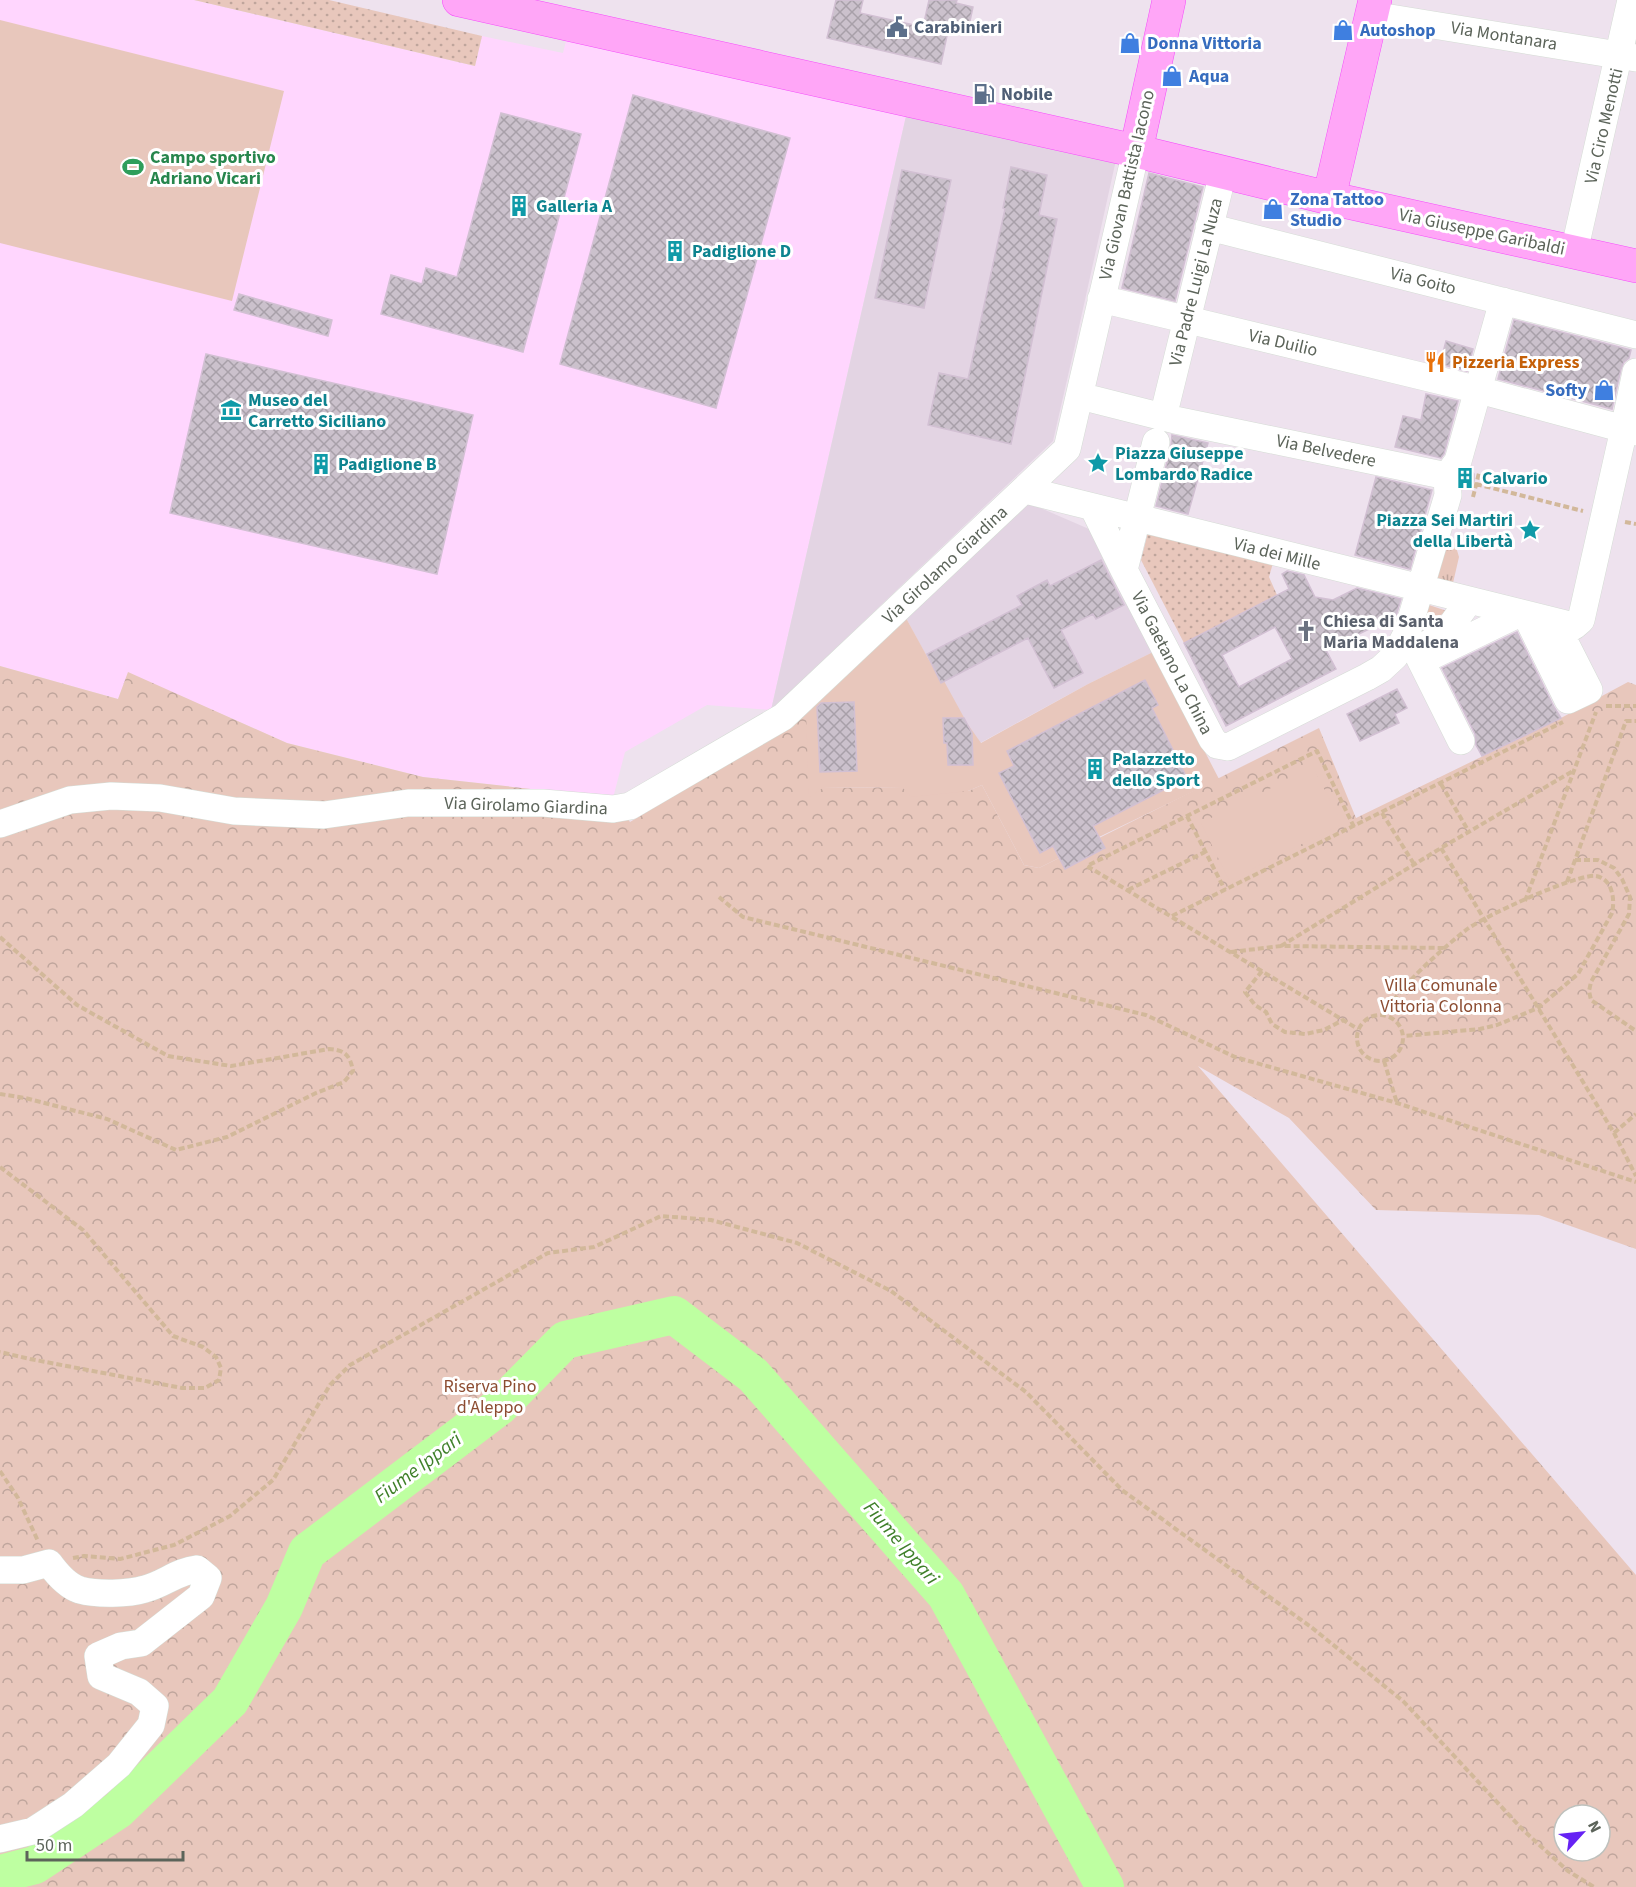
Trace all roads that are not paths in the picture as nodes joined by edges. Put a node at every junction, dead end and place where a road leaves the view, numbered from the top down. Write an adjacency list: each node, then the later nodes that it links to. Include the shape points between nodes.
1 (459, 0): 5 (main road)
2 (1169, 0): 7 (main road, Via Giovan Battista Iacono)
3 (1631, 0): 6 (street, Via Ciro Menotti)
4 (1373, 7): 6 (street, Via Montanara); 9 (main road)
5 (531, 8): 7 (main road, Via Giuseppe Garibaldi)
6 (1628, 56): 11 (street, Via Ciro Menotti)
7 (1136, 151): 8 (main road, Via Giuseppe Garibaldi); 13 (street, Via Giovan Battista Iacono)
8 (1223, 173): 9 (main road, Via Giuseppe Garibaldi); 10 (street, Via Padre Luigi La Nuza)
9 (1329, 198): 11 (main road, Via Giuseppe Garibaldi)
10 (1209, 226): 14 (street, Via Goito); 15 (street, Via Padre Luigi La Nuza)
11 (1574, 252): 12 (main road, Via Giuseppe Garibaldi)
12 (1636, 266)
13 (1101, 299): 15 (street, Via Duilio); 18 (street, Via Giovan Battista Iacono)
14 (1503, 301): 16 (street, Via Goito); 19 (street)
15 (1187, 320): 19 (street, Via Duilio); 20 (street, Via Padre Luigi La Nuza)
16 (1636, 335)
17 (1636, 372): 21 (street)
18 (1083, 383): 20 (street, Via Belvedere); 23 (street, Via Giovan Battista Iacono, via 1067,449)
19 (1475, 385): 21 (street, Via Duilio); 22 (street, via 1458,461)
20 (1166, 418): 22 (street, Via Belvedere); 25 (street, Via Padre Luigi La Nuza)
21 (1630, 430): 30 (street, via 1604,517 1581,620 1574,626)
22 (1444, 475): 27 (street, via 1448,495)
23 (1022, 493): 24 (street, Via dei Mille); 33 (street, Via Girolamo Giardina, via 783,717 630,806 613,809 543,803 408,803 324,815 234,812 160,798 111,796 70,800)
24 (1092, 507): 25 (street, Via dei Mille); 26 (street)
25 (1139, 524): 26 (street, Via Gaetano La China); 27 (street, Via dei Mille)
26 (1124, 570): 31 (street, Via Gaetano La China, via 1212,739 1221,747 1232,746)
27 (1414, 588): 28 (street, Via dei Mille); 31 (street)
28 (1469, 601): 29 (street, Via dei Mille); 31 (street, via 1447,631)
29 (1522, 615): 30 (street, Via dei Mille); 30 (street, via 1568,700 1589,690); 31 (street)
30 (1555, 623)
31 (1415, 648): 32 (street)
32 (1461, 741)
33 (0, 824)
34 (0, 1569): 35 (street, via 23,1570 49,1563 61,1579 80,1590 120,1593 145,1589 185,1570 197,1569 208,1578 201,1596 141,1643 98,1656 101,1676 139,1692 155,1707 151,1725 119,1764 73,1805 33,1832)
35 (0, 1839)

